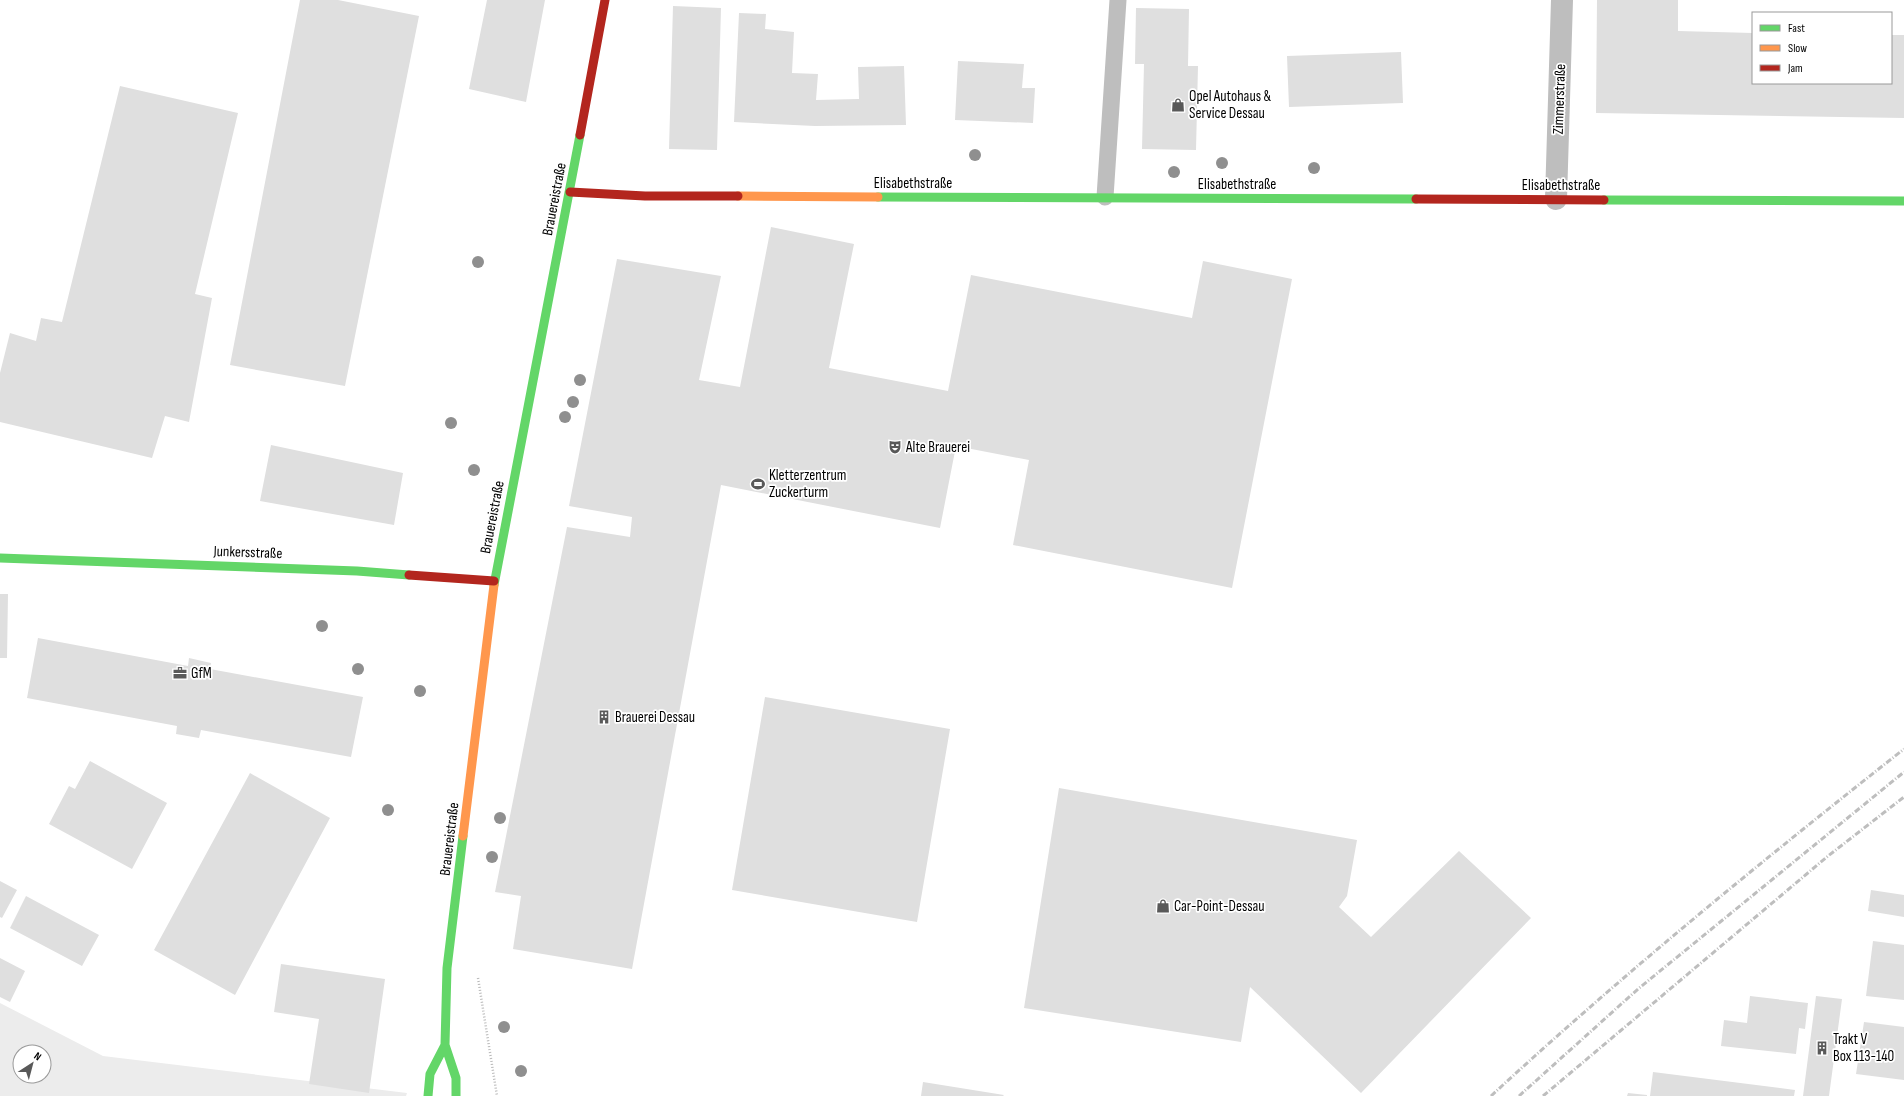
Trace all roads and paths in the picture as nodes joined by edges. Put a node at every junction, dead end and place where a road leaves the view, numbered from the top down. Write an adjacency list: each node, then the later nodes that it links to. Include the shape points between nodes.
1 (605, 0): 4 (street, Brauereistraße)
2 (1118, 0): 5 (lane)
3 (1562, 0): 6 (street, Zimmerstraße)
4 (570, 192): 5 (street, Elisabethstraße, via 645,196); 9 (street, Brauereistraße)
5 (1105, 197): 6 (street, Elisabethstraße)
6 (1556, 198): 7 (street, Elisabethstraße)
7 (1904, 201)
8 (0, 558): 9 (street, Junkersstraße, via 349,570)
9 (494, 581): 11 (street, Brauereistraße, via 447,968)
10 (478, 978): 14 (path)
11 (445, 1045): 12 (street, Brauereistraße, via 430,1074); 13 (street, Brauereistraße, via 456,1078)
12 (428, 1096)
13 (456, 1096)
14 (497, 1096)

